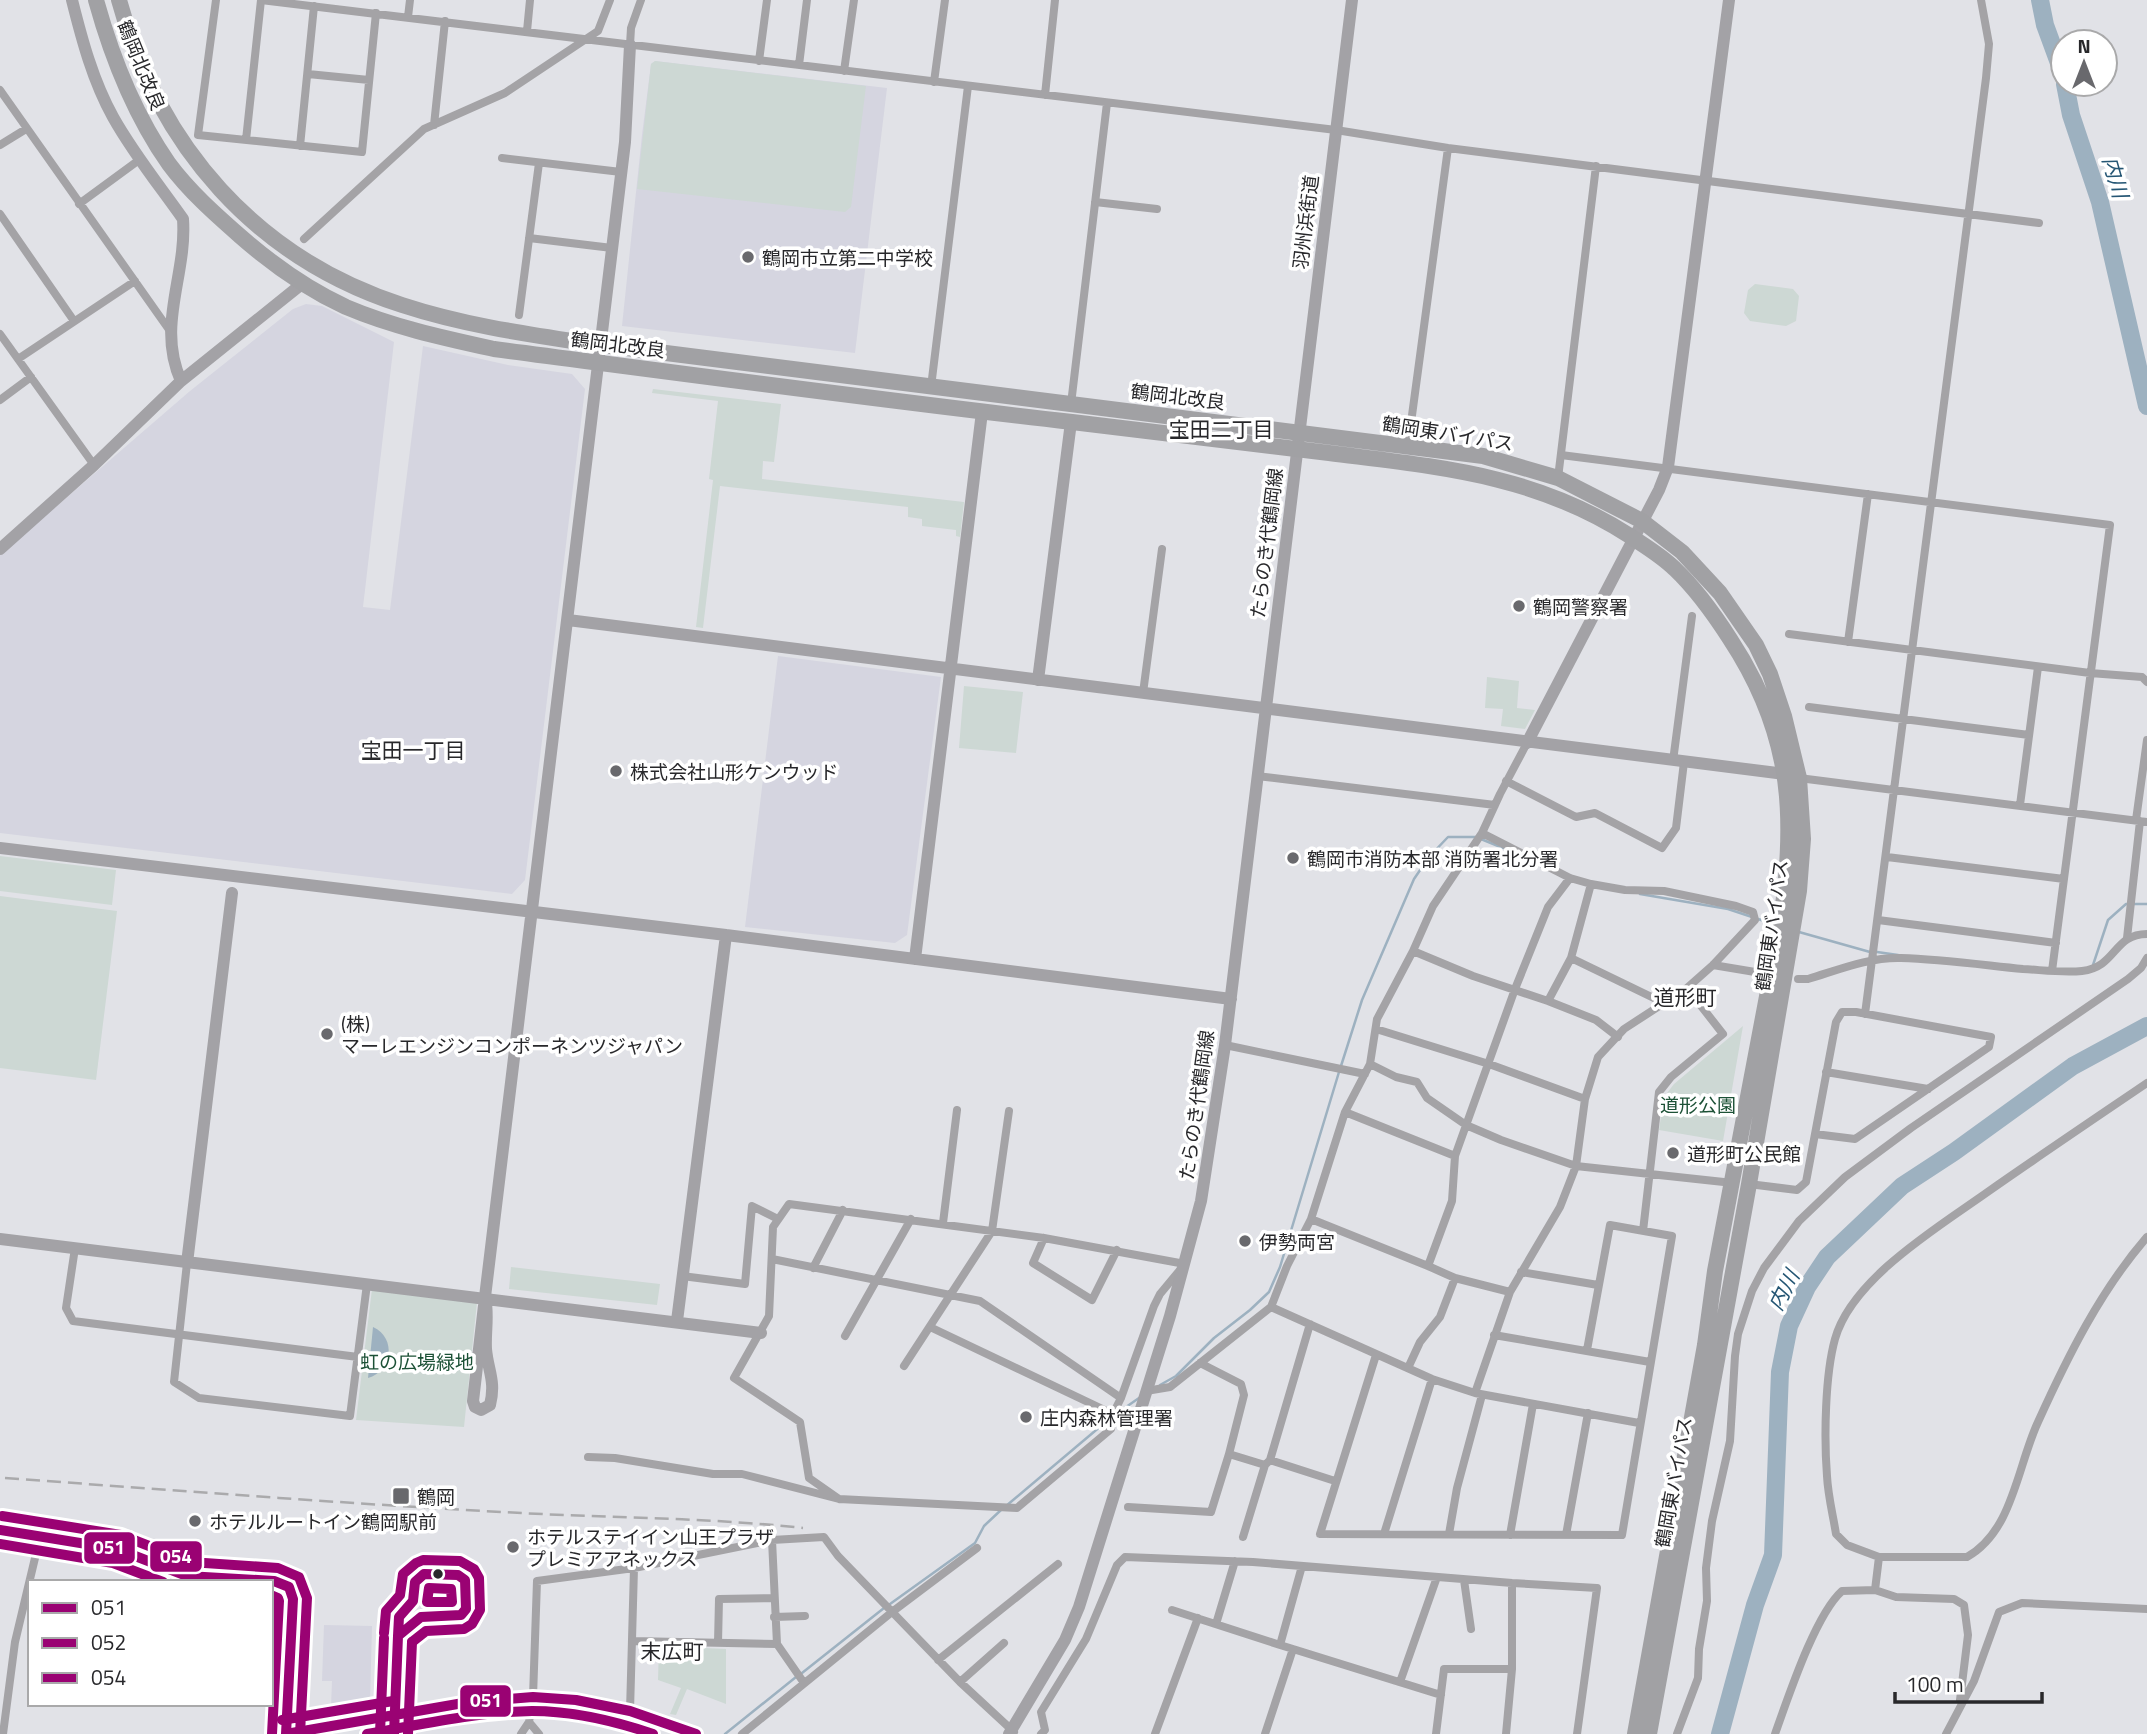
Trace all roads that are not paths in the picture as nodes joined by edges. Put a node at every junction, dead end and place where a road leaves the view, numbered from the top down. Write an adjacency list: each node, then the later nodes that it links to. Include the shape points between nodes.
1 (72, 0): 43 (street, via 97,82)
2 (96, 0): 58 (highway, 鶴岡北改良, via 125,85 170,165 202,202 270,262)
3 (119, 0): 63 (highway, 鶴岡北改良, via 130,41 161,109 225,194 284,246 315,267 400,304 498,330)
4 (216, 0): 38 (street, via 198,135)
5 (261, 0): 18 (street); 38 (street)
6 (410, 0): 20 (street)
7 (530, 0): 22 (street)
8 (610, 0): 23 (street, via 598,32)
9 (640, 0): 24 (street)
10 (767, 0): 25 (street)
11 (807, 0): 26 (street)
12 (854, 0): 27 (street)
13 (945, 0): 30 (street)
14 (1055, 0): 33 (street)
15 (1352, 0): 37 (street, 羽州浜街道)
16 (1729, 0): 47 (street)
17 (1980, 0): 51 (street, via 1989,44)
18 (314, 6): 19 (street); 28 (street)
19 (376, 13): 20 (street); 29 (street)
20 (408, 17): 21 (street)
21 (446, 22): 22 (street); 35 (street)
22 (527, 31): 23 (street)
23 (589, 38): 24 (street); 35 (street, via 505,93)
24 (630, 45): 25 (street); 46 (street)
25 (759, 61): 26 (street)
26 (799, 65): 27 (street)
27 (844, 71): 30 (street)
28 (307, 74): 29 (street); 40 (street)
29 (369, 80): 40 (street, via 362,152)
30 (934, 82): 31 (street)
31 (968, 86): 33 (street); 68 (street)
32 (0, 90): 36 (street)
33 (1045, 95): 34 (street)
34 (1107, 103): 37 (street); 48 (street)
35 (434, 125): 54 (street, via 424,129)
36 (26, 129): 39 (street); 49 (street)
37 (1336, 130): 41 (street); 73 (street, 羽州浜街道)
38 (246, 140): 40 (street)
39 (0, 145)
40 (300, 146)
41 (1448, 148): 45 (street); 74 (street)
42 (502, 158): 44 (street)
43 (139, 160): 49 (street); 61 (street, via 183,219)
44 (539, 163): 46 (street); 55 (street)
45 (1596, 166): 47 (street); 75 (street)
46 (621, 172): 56 (street)
47 (1706, 179): 51 (street); 77 (street)
48 (1095, 201): 50 (street); 70 (street)
49 (79, 204): 57 (street)
50 (1157, 209)
51 (1969, 213): 53 (street); 80 (street)
52 (0, 214): 60 (street)
53 (2039, 223)
54 (304, 239)
55 (529, 239): 56 (street); 59 (street)
56 (612, 248): 63 (street)
57 (135, 281): 60 (street); 61 (street)
58 (303, 283): 65 (highway, 鶴岡北改良, via 345,306 445,339); 67 (street)
59 (519, 315)
60 (74, 321): 64 (street)
61 (170, 331): 67 (street, via 173,363)
62 (1, 337): 64 (street)
63 (601, 345): 65 (street); 68 (highway, 鶴岡北改良)
64 (18, 359): 66 (street)
65 (599, 362): 71 (highway, 鶴岡北改良); 86 (street)
66 (31, 377): 69 (street); 76 (street)
67 (181, 381): 76 (street)
68 (931, 387): 70 (highway, 鶴岡北改良)
69 (0, 400)
70 (1071, 404): 73 (highway, 鶴岡北改良)
71 (982, 412): 72 (highway, 鶴岡北改良); 91 (street)
72 (1071, 422): 73 (highway, 鶴岡北改良); 93 (street)
73 (1298, 441): 74 (highway, 鶴岡東バイパス); 82 (highway, 鶴岡東バイパス, via 1513,482 1580,507); 97 (street, たらのき代鶴岡線)
74 (1408, 445): 78 (highway, 鶴岡東バイパス, via 1483,456)
75 (1560, 455): 77 (street); 78 (street)
76 (94, 465): 83 (street)
77 (1668, 467): 79 (street); 81 (street)
78 (1558, 478): 81 (highway, 鶴岡東バイパス)
79 (1868, 494): 80 (street); 88 (street)
80 (1932, 502): 89 (street); 92 (street, via 2109,525)
81 (1642, 521): 82 (street); 104 (highway, 鶴岡東バイパス, via 1682,552 1726,601 1756,645 1784,716)
82 (1633, 538): 101 (street); 104 (highway, 鶴岡東バイパス, via 1674,568 1709,607 1766,705)
83 (0, 549)
84 (1162, 549): 95 (street)
85 (1692, 616): 102 (street)
86 (568, 620): 91 (street); 118 (street)
87 (1789, 634): 88 (street)
88 (1849, 642): 89 (street)
89 (1913, 651): 90 (street); 98 (street)
90 (2038, 667): 92 (street); 99 (street)
91 (950, 669): 93 (street); 127 (street)
92 (2090, 673): 94 (street, via 2142,677); 109 (street)
93 (1038, 680): 95 (street)
94 (2147, 682)
95 (1143, 694): 97 (street)
96 (1809, 707): 98 (street)
97 (1265, 709): 101 (street); 103 (street, たらのき代鶴岡線)
98 (1904, 719): 99 (street); 106 (street)
99 (2029, 735): 108 (street)
100 (2147, 740): 110 (street)
101 (1527, 743): 102 (street); 105 (street)
102 (1679, 762): 104 (street); 105 (street, via 1676,828 1662,848 1595,813 1576,817)
103 (1257, 776): 107 (street); 135 (street, たらのき代鶴岡線)
104 (1792, 776): 106 (street); 157 (highway, 鶴岡東バイパス, via 1786,889); 158 (highway, 鶴岡東バイパス, via 1803,839 1799,891)
105 (1506, 781): 107 (street)
106 (1895, 789): 108 (street); 113 (street)
107 (1495, 805): 111 (street)
108 (2020, 805): 109 (street)
109 (2073, 812): 110 (street); 115 (street)
110 (2141, 821): 122 (street)
111 (1482, 833): 114 (street); 124 (street, via 1433,906)
112 (0, 848): 118 (street)
113 (1886, 857): 115 (street); 119 (street)
114 (1570, 878): 116 (street); 134 (street, via 1548,907)
115 (2064, 879): 123 (street)
116 (1591, 884): 125 (street); 129 (street, via 1664,891 1753,912 1755,920)
117 (232, 893): 172 (street)
118 (531, 912): 121 (street); 184 (street)
119 (1878, 920): 123 (street); 128 (street)
120 (2147, 934): 122 (street)
121 (726, 935): 127 (street); 177 (street)
122 (2127, 938): 130 (street, via 2094,970)
123 (2056, 943): 130 (street)
124 (1413, 951): 134 (street); 139 (street)
125 (1571, 958): 136 (street); 137 (street)
126 (2147, 958): 279 (street, via 2128,979 1845,1177 1799,1221 1764,1268 1738,1334 1730,1441 1706,1568 1698,1678)
127 (915, 959): 135 (street)
128 (1873, 960): 130 (street, via 1900,958); 132 (street); 138 (street)
129 (1713, 965): 131 (street); 133 (street)
130 (2052, 971)
131 (1761, 973)
132 (1798, 979)
133 (1687, 988): 137 (street); 156 (street, via 1723,1034 1659,1092)
134 (1516, 989): 136 (street); 142 (street)
135 (1231, 999): 141 (street, たらのき代鶴岡線)
136 (1548, 1001): 140 (street, via 1596,1020)
137 (1664, 1003): 140 (street)
138 (1865, 1013): 144 (street, via 1839,1015); 147 (street, via 1991,1037 1989,1047)
139 (1376, 1029): 142 (street); 143 (street)
140 (1618, 1037): 148 (street, via 1598,1057)
141 (1225, 1045): 145 (street); 173 (street, たらのき代鶴岡線, via 1204,1189)
142 (1489, 1063): 148 (street); 152 (street)
143 (1370, 1064): 145 (street); 152 (street, via 1417,1082 1427,1098)
144 (1826, 1072): 147 (street); 153 (street)
145 (1365, 1074): 151 (street)
146 (2147, 1083): 223 (street, via 1922,1239 1857,1298 1844,1317 1828,1379 1827,1477 1836,1534 1847,1545)
147 (1927, 1089): 153 (street, via 1855,1139)
148 (1585, 1099): 155 (street)
149 (957, 1110): 163 (street)
150 (1009, 1111): 164 (street)
151 (1345, 1112): 154 (street); 162 (street)
152 (1466, 1125): 154 (street); 155 (street)
153 (1815, 1134): 158 (street, via 1803,1187)
154 (1455, 1156): 174 (street, via 1452,1201)
155 (1576, 1166): 156 (street); 176 (street, via 1560,1207)
156 (1649, 1175): 157 (street); 165 (street)
157 (1732, 1183): 158 (street); 277 (highway, 鶴岡東バイパス)
158 (1749, 1184): 278 (highway, 鶴岡東バイパス)
159 (843, 1210): 160 (street, via 789,1204); 161 (street); 175 (street)
160 (778, 1219): 171 (street, via 773,1227); 177 (street, via 752,1206 745,1284)
161 (911, 1219): 163 (street); 179 (street)
162 (1311, 1219): 174 (street); 185 (street)
163 (943, 1223): 164 (street)
164 (992, 1231): 167 (street); 183 (street)
165 (1643, 1231): 181 (street, via 1610,1225); 196 (street, via 1672,1236)
166 (2147, 1237): 223 (street, via 2072,1351 2036,1425 2000,1525 1967,1557)
167 (1044, 1238): 170 (street); 170 (street, via 1033,1263 1092,1300)
168 (0, 1239): 169 (street)
169 (75, 1248): 172 (street); 190 (street, via 66,1308 73,1321)
170 (1117, 1250): 173 (street)
171 (772, 1259): 175 (street); 189 (street, via 768,1316)
172 (187, 1263): 180 (street); 190 (street)
173 (1185, 1264): 201 (street, たらのき代鶴岡線); 203 (street, via 1154,1306)
174 (1428, 1266): 178 (street)
175 (813, 1268): 179 (street)
176 (1521, 1272): 181 (street); 182 (street)
177 (682, 1276): 186 (street)
178 (1455, 1278): 182 (street); 199 (street, via 1440,1317 1420,1342)
179 (876, 1281): 183 (street); 192 (street)
180 (367, 1284): 184 (street); 195 (street)
181 (1598, 1286): 193 (street)
182 (1510, 1292): 191 (street)
183 (950, 1296): 188 (street); 203 (street, via 980,1301)
184 (485, 1297): 184 (street, via 486,1351 494,1383 490,1405 481,1410 473,1401); 186 (street)
185 (1271, 1307): 187 (street); 197 (street)
186 (677, 1321): 189 (street)
187 (1310, 1324): 194 (street); 210 (street)
188 (930, 1327): 198 (street); 206 (street)
189 (761, 1333): 212 (street, via 734,1378 800,1422 809,1478)
190 (178, 1334): 195 (street); 195 (street, via 174,1382 199,1398 350,1416)
191 (1494, 1335): 193 (street); 202 (street)
192 (845, 1336)
193 (1587, 1350): 196 (street)
194 (1376, 1355): 199 (street); 211 (street)
195 (358, 1357)
196 (1650, 1362): 207 (street)
197 (1200, 1363): 201 (street, via 1170,1387); 208 (street, via 1241,1384 1244,1395)
198 (904, 1366)
199 (1408, 1368): 200 (street)
200 (1432, 1379): 202 (street); 215 (street)
201 (1146, 1391): 263 (street, たらのき代鶴岡線, via 1091,1573 1065,1640)
202 (1478, 1394): 204 (street); 216 (street)
203 (1122, 1398): 206 (street)
204 (1533, 1404): 205 (street); 217 (street)
205 (1588, 1413): 207 (street); 218 (street)
206 (1113, 1414): 212 (street, via 1111,1429 1017,1508)
207 (1639, 1423): 218 (street, via 1622,1535)
208 (1229, 1454): 210 (street); 213 (street, via 1211,1512)
209 (588, 1457): 212 (street, via 742,1474)
210 (1268, 1463): 211 (street); 220 (street)
211 (1335, 1481): 215 (street, via 1320,1534)
212 (839, 1499)
213 (1128, 1507)
214 (0, 1530): 219 (street)
215 (1384, 1534): 216 (street)
216 (1449, 1534): 217 (street)
217 (1510, 1535): 218 (street)
218 (1566, 1535)
219 (40, 1536): 229 (street); 230 (street, via 117,1549 187,1576)
220 (1243, 1537)
221 (772, 1540): 227 (street); 236 (street); 239 (street, via 824,1537)
222 (977, 1548): 239 (street)
223 (1879, 1557): 235 (street)
224 (1235, 1561): 226 (street); 243 (street); 271 (street, via 1125,1557 1086,1639 1041,1712 1045,1730)
225 (1058, 1564): 252 (street)
226 (1302, 1566): 228 (street); 250 (street)
227 (634, 1568): 246 (street); 258 (street, via 537,1581)
228 (1437, 1577): 231 (street); 255 (street)
229 (30, 1580)
230 (257, 1580)
231 (1465, 1580): 233 (street); 244 (street)
232 (273, 1581): 265 (street, via 289,1587 293,1599)
233 (1512, 1583): 253 (street); 276 (street, via 1597,1588)
234 (28, 1587): 264 (street, via 15,1642)
235 (1875, 1590): 259 (street, via 1896,1597 1954,1599 1964,1605 1968,1635); 280 (street, via 1842,1591 1829,1606)
236 (773, 1598): 241 (street); 247 (street, via 719,1598)
237 (2147, 1609): 259 (street, via 2022,1603 1999,1612 1974,1681)
238 (1172, 1610): 242 (street)
239 (892, 1612): 252 (street); 256 (street)
240 (805, 1616): 241 (street)
241 (774, 1617): 249 (street)
242 (1198, 1618): 243 (street); 272 (street)
243 (1216, 1624): 250 (street)
244 (1471, 1629)
245 (398, 1636): 261 (main road)
246 (632, 1641): 247 (street); 260 (street)
247 (718, 1643): 249 (street)
248 (1004, 1643): 254 (street)
249 (777, 1644): 256 (street)
250 (1280, 1645): 251 (street)
251 (1293, 1649): 255 (street); 273 (street)
252 (938, 1660): 254 (street)
253 (1512, 1669): 257 (street, via 1444,1668); 275 (street)
254 (960, 1682): 263 (street)
255 (1401, 1682): 257 (street)
256 (804, 1683): 270 (street)
257 (1441, 1695): 274 (street)
258 (533, 1697): 260 (street); 261 (street); 262 (street)
259 (1959, 1706): 281 (street)
260 (630, 1711): 269 (street)
261 (395, 1715): 265 (street); 266 (main road)
262 (529, 1721): 267 (street); 268 (street)
263 (1012, 1733)
264 (3, 1734)
265 (285, 1734)
266 (394, 1734)
267 (521, 1734)
268 (539, 1734)
269 (696, 1734)
270 (741, 1734)
271 (1041, 1734)
272 (1155, 1734)
273 (1265, 1734)
274 (1436, 1734)
275 (1506, 1734)
276 (1577, 1734)
277 (1635, 1734)
278 (1649, 1734)
279 (1677, 1734)
280 (1775, 1734)
281 (1946, 1734)

